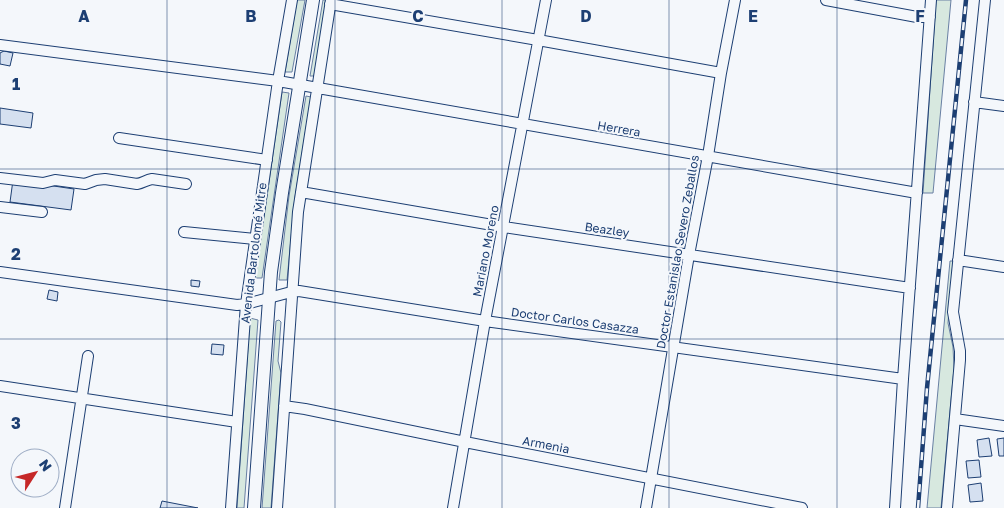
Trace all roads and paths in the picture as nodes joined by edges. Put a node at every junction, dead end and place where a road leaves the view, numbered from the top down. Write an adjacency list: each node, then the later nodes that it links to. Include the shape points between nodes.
1 (292, 0): 13 (street, Avenida Bartolomé Mitre)
2 (313, 0): 14 (main road, Avenida Bartolomé Mitre)
3 (546, 0): 10 (street, Mariano Moreno)
4 (735, 0): 12 (street, Doctor Estanislao Severo Zeballos)
5 (831, 0): 9 (street)
6 (931, 0): 9 (street)
7 (985, 0): 16 (street)
8 (330, 2): 10 (street); 15 (street)
9 (930, 17): 25 (street)
10 (538, 40): 12 (street); 18 (street, Mariano Moreno)
11 (0, 45): 13 (street, Herrera)
12 (721, 73): 20 (street, Doctor Estanislao Severo Zeballos)
13 (278, 81): 14 (street, Herrera); 21 (street, Avenida Bartolomé Mitre)
14 (299, 85): 15 (street, Herrera); 37 (main road, Avenida Bartolomé Mitre)
15 (318, 89): 18 (street, Herrera); 24 (street)
16 (974, 102): 17 (street); 32 (street)
17 (1004, 106)
18 (523, 125): 20 (street, Herrera); 28 (street, Mariano Moreno)
19 (119, 138): 21 (street)
20 (708, 156): 25 (street, Herrera); 31 (street, Doctor Estanislao Severo Zeballos)
21 (267, 160): 30 (street, Avenida Bartolomé Mitre)
22 (0, 178): 23 (street, via 86,184 105,179 140,184 152,179)
23 (186, 184)
24 (301, 192): 28 (street, Beazley); 36 (street)
25 (917, 193): 35 (street)
26 (0, 207): 27 (street)
27 (42, 212)
28 (504, 227): 31 (street, Beazley); 39 (street, Mariano Moreno)
29 (184, 232): 30 (street)
30 (255, 239): 38 (street, Avenida Bartolomé Mitre)
31 (689, 255): 35 (street, Beazley); 40 (street, Doctor Estanislao Severo Zeballos)
32 (958, 260): 33 (street); 46 (street, via 953,312 960,356)
33 (1004, 267)
34 (0, 272): 38 (street, Doctor Carlos Casazza)
35 (910, 288): 42 (street)
36 (291, 292): 37 (street, Doctor Carlos Casazza); 39 (street, Doctor Carlos Casazza); 45 (street)
37 (269, 298): 38 (street, Doctor Carlos Casazza); 53 (main road, Avenida Bartolomé Mitre)
38 (246, 304): 47 (street, Avenida Bartolomé Mitre)
39 (485, 321): 40 (street, Doctor Carlos Casazza); 49 (street, Mariano Moreno)
40 (673, 347): 42 (street, Doctor Carlos Casazza); 50 (street, Doctor Estanislao Severo Zeballos)
41 (88, 356): 44 (street)
42 (903, 379): 58 (street)
43 (0, 386): 44 (street)
44 (82, 399): 47 (street); 51 (street)
45 (284, 406): 49 (street, Armenia); 54 (street)
46 (955, 419): 48 (street); 59 (street)
47 (237, 422): 52 (street, Avenida Bartolomé Mitre)
48 (1004, 426)
49 (465, 442): 50 (street, Armenia); 55 (street, Mariano Moreno)
50 (652, 478): 56 (street, Doctor Estanislao Severo Zeballos); 57 (street, Armenia)
51 (65, 508)
52 (231, 508)
53 (254, 508)
54 (277, 508)
55 (453, 508)
56 (646, 508)
57 (802, 508)
58 (895, 508)
59 (947, 508)

